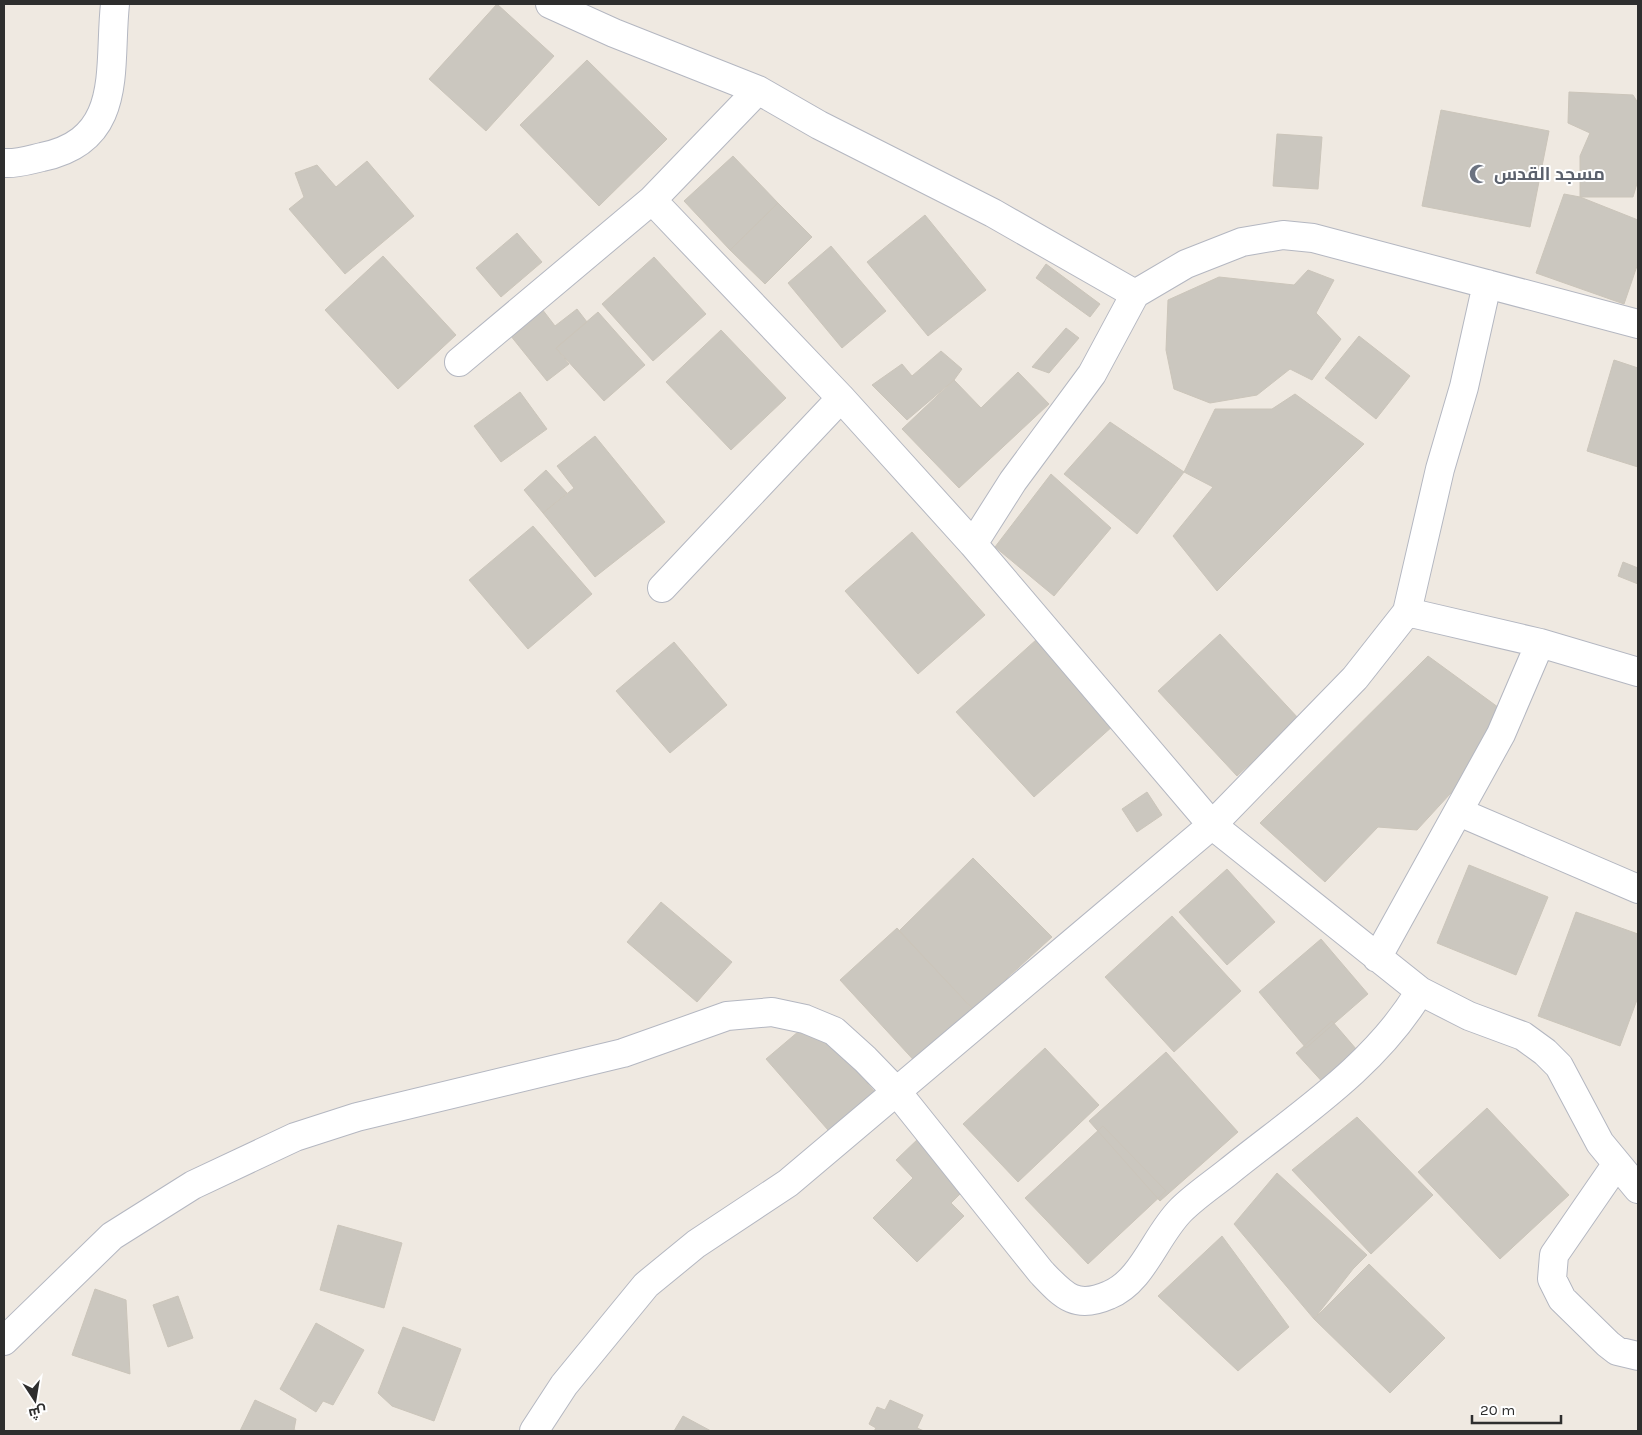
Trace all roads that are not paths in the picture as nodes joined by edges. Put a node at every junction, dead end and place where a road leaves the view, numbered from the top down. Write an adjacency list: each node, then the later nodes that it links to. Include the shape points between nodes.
1 (115, 4): 4 (street, via 112,75 107,104 89,136 58,154)
2 (550, 4): 3 (street)
3 (758, 90): 5 (street); 7 (street, via 819,125 993,213)
4 (4, 163)
5 (652, 200): 9 (street); 10 (street)
6 (1487, 284): 7 (street, via 1313,238 1283,235 1234,245 1186,264); 8 (street); 13 (street)
7 (1135, 294): 11 (street, via 1092,374 1013,481)
8 (1638, 324)
9 (459, 362)
10 (841, 398): 11 (street); 12 (street)
11 (973, 544): 17 (street)
12 (662, 588)
13 (1407, 612): 14 (street); 17 (street, via 1355,678)
14 (1540, 643): 15 (street); 16 (street, via 1501,734)
15 (1638, 672)
16 (1459, 812): 18 (street); 19 (street)
17 (1212, 825): 19 (street); 21 (street)
18 (1638, 889)
19 (1377, 958): 20 (street)
20 (1420, 991): 21 (street, via 1407,1013 1378,1048 1181,1210 1158,1238 1133,1279 1110,1295 1086,1302 1065,1296 1041,1272); 22 (street, via 1469,1016 1523,1036 1545,1052 1559,1066 1586,1120)
21 (897, 1092): 24 (street, via 834,1031 805,1019 772,1012 727,1016 623,1054 357,1117 295,1137 193,1185 112,1236); 26 (street, via 788,1183 696,1244 646,1285 564,1385)
22 (1616, 1165): 23 (street); 25 (street, via 1554,1255 1552,1279 1562,1299 1608,1344 1617,1351)
23 (1638, 1190)
24 (4, 1341)
25 (1638, 1356)
26 (534, 1431)

